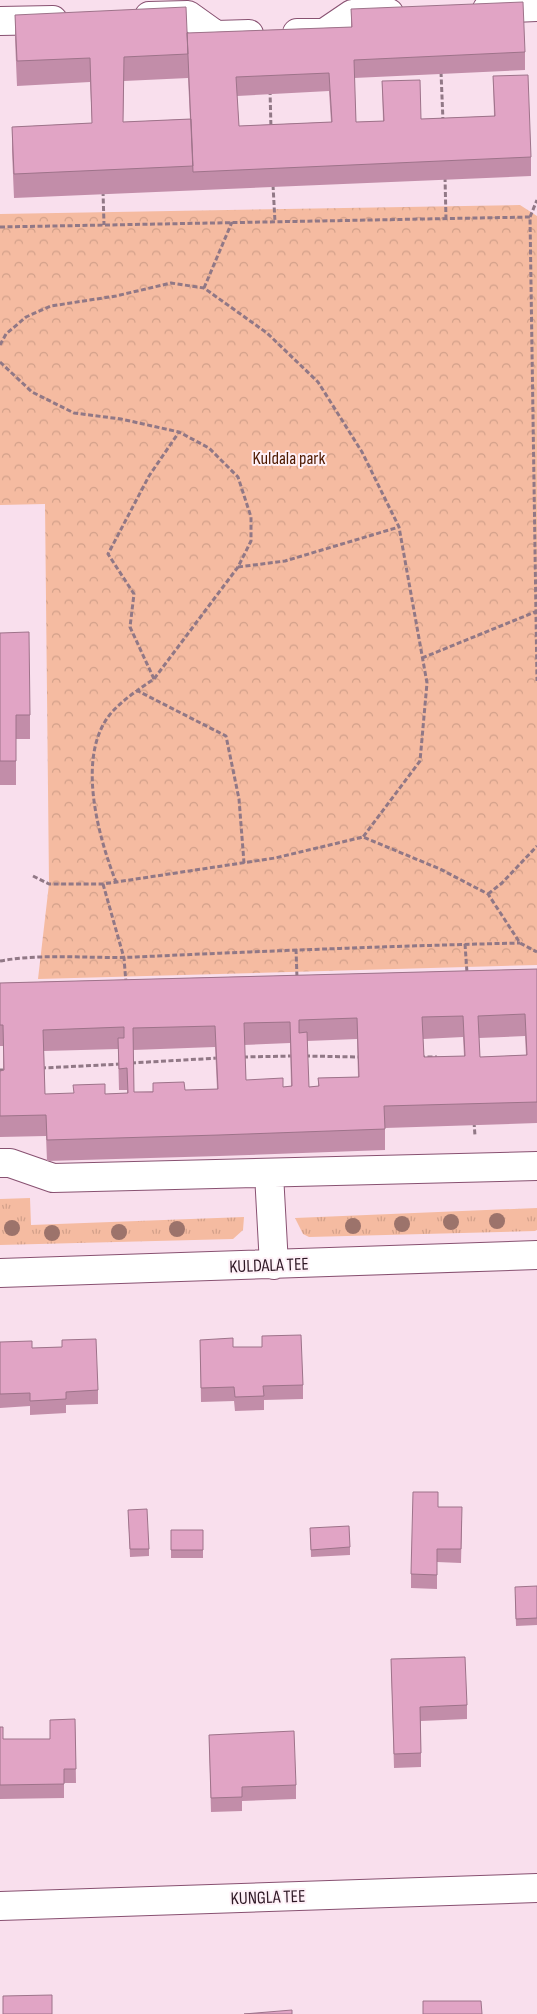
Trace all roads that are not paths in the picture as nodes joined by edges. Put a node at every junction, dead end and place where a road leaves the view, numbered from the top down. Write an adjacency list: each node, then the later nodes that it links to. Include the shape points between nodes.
1 (537, 7): 2 (street)
2 (458, 10)
3 (410, 12): 4 (street, via 352,14 324,32 216,35 188,15)
4 (123, 17)
5 (76, 19): 6 (street)
6 (0, 22)
7 (0, 1163): 9 (street, via 10,1163 53,1178)
8 (537, 1166): 9 (street)
9 (268, 1174): 11 (street)
10 (537, 1255): 11 (street, KULDALA TEE)
11 (274, 1265): 12 (street, KULDALA TEE)
12 (0, 1272)
13 (537, 1888): 14 (street, KUNGLA TEE)
14 (0, 1906)

